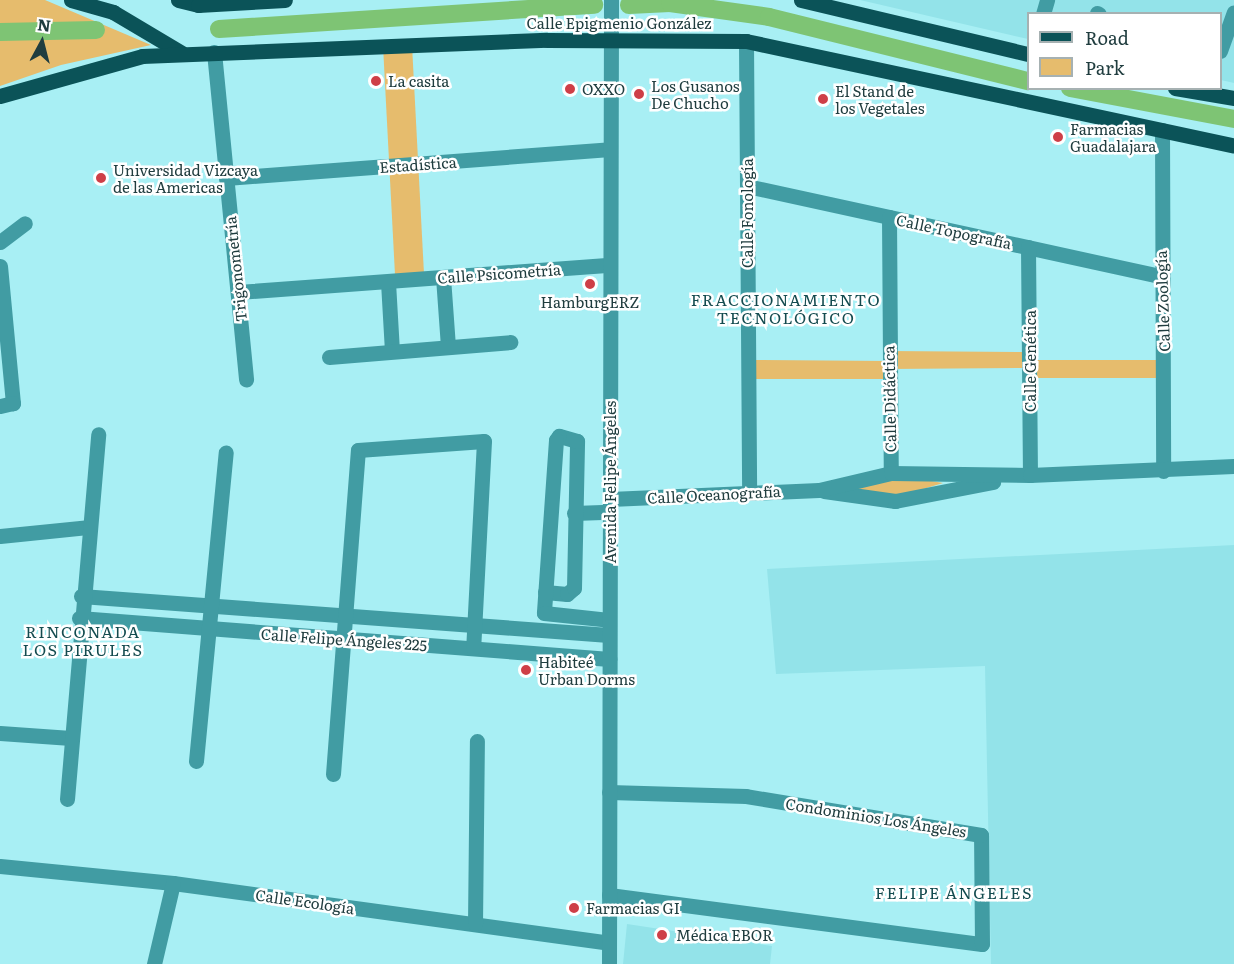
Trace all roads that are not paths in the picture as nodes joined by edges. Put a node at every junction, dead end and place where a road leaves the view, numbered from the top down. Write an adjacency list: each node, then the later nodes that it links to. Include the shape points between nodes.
1 (71, 0): 12 (main road, via 112,12)
2 (178, 0): 6 (main road)
3 (285, 0): 6 (main road)
4 (611, 0): 8 (street, Avenida Felipe Ángeles)
5 (801, 0): 13 (main road)
6 (229, 2)
7 (1234, 12): 10 (street)
8 (610, 39): 9 (main road, Calle Epigmenio González); 11 (main road, Calle Epigmenio González); 20 (street, Avenida Felipe Ángeles)
9 (746, 41): 18 (main road, Calle Epigmenio González); 22 (street, Calle Fonología)
10 (1222, 48)
11 (214, 52): 12 (main road, Calle Epigmenio González); 21 (street, Trigonometría)
12 (182, 53): 16 (main road, Calle Epigmenio González, via 117,59)
13 (1027, 54)
14 (1192, 90): 15 (main road)
15 (1209, 92): 17 (main road)
16 (0, 96)
17 (1234, 98)
18 (1162, 130): 19 (main road, Calle Epigmenio González); 29 (street, Calle Zoología)
19 (1234, 146)
20 (610, 149): 21 (street, Estadística); 27 (street, Avenida Felipe Ángeles)
21 (226, 177): 32 (street, Trigonometría)
22 (747, 186): 23 (street, Calle Topografía); 47 (street, Calle Fonología)
23 (890, 217): 26 (street, Calle Topografía); 44 (street, Calle Didáctica)
24 (25, 223): 25 (street)
25 (0, 242)
26 (1028, 247): 29 (street, Calle Topografía); 45 (street, Calle Genética)
27 (610, 265): 30 (street, Calle Psicometría); 48 (street, Avenida Felipe Ángeles)
28 (0, 266): 33 (street)
29 (1160, 276): 43 (street, Calle Zoología)
30 (443, 277): 31 (street, Calle Psicometría); 35 (street)
31 (388, 282): 32 (street, Calle Psicometría); 36 (street)
32 (238, 292): 38 (street, Trigonometría)
33 (1, 295): 39 (street, via 13,403)
34 (510, 342): 35 (street)
35 (448, 347): 36 (street)
36 (392, 351): 37 (street)
37 (329, 357)
38 (246, 379)
39 (0, 406)
40 (98, 434): 50 (street)
41 (226, 452): 54 (street)
42 (1234, 466): 43 (street, Calle Oceanografía)
43 (1163, 471): 45 (street, Calle Oceanografía)
44 (891, 473): 45 (street, Calle Oceanografía); 46 (street, Calle Oceanografía)
45 (1029, 475): 46 (street, Calle Oceanografía, via 895,501)
46 (819, 490): 47 (street, Calle Oceanografía)
47 (749, 493): 48 (street, Calle Oceanografía)
48 (610, 506): 49 (street, Calle Oceanografía); 58 (street, Avenida Felipe Ángeles)
49 (574, 513): 52 (street, via 574,588 567,594); 52 (street, via 577,441 560,436)
50 (88, 528): 51 (street); 53 (street)
51 (0, 537)
52 (545, 592): 58 (street, via 544,613)
53 (81, 596): 54 (street, Calle Felipe Ángeles 225); 56 (street)
54 (213, 606): 55 (street, Calle Felipe Ángeles 225); 59 (street)
55 (345, 616): 57 (street, Calle Felipe Ángeles 225); 57 (street, via 358,450 476,440 488,448); 60 (street)
56 (79, 618): 59 (street, Calle Felipe Ángeles 225); 64 (street)
57 (475, 626): 58 (street, Calle Felipe Ángeles 225); 61 (street)
58 (609, 627): 62 (street, Avenida Felipe Ángeles)
59 (212, 628): 60 (street, Calle Felipe Ángeles 225); 66 (street)
60 (343, 639): 61 (street, Calle Felipe Ángeles 225); 67 (street)
61 (473, 648): 62 (street, Calle Felipe Ángeles 225)
62 (609, 659): 68 (street, Avenida Felipe Ángeles)
63 (0, 733): 64 (street)
64 (71, 738): 69 (street)
65 (477, 741): 73 (street)
66 (196, 761)
67 (333, 774)
68 (609, 792): 72 (street, Avenida Felipe Ángeles); 72 (street, Condominios Los Ángeles, via 746,796 981,835 982,944)
69 (67, 799)
70 (0, 866): 71 (street, Calle Ecología)
71 (173, 883): 73 (street, Calle Ecología); 75 (street)
72 (609, 895): 74 (street, Avenida Felipe Ángeles)
73 (475, 924): 74 (street, Calle Ecología)
74 (609, 943): 76 (street, Avenida Felipe Ángeles)
75 (154, 964)
76 (609, 964)

